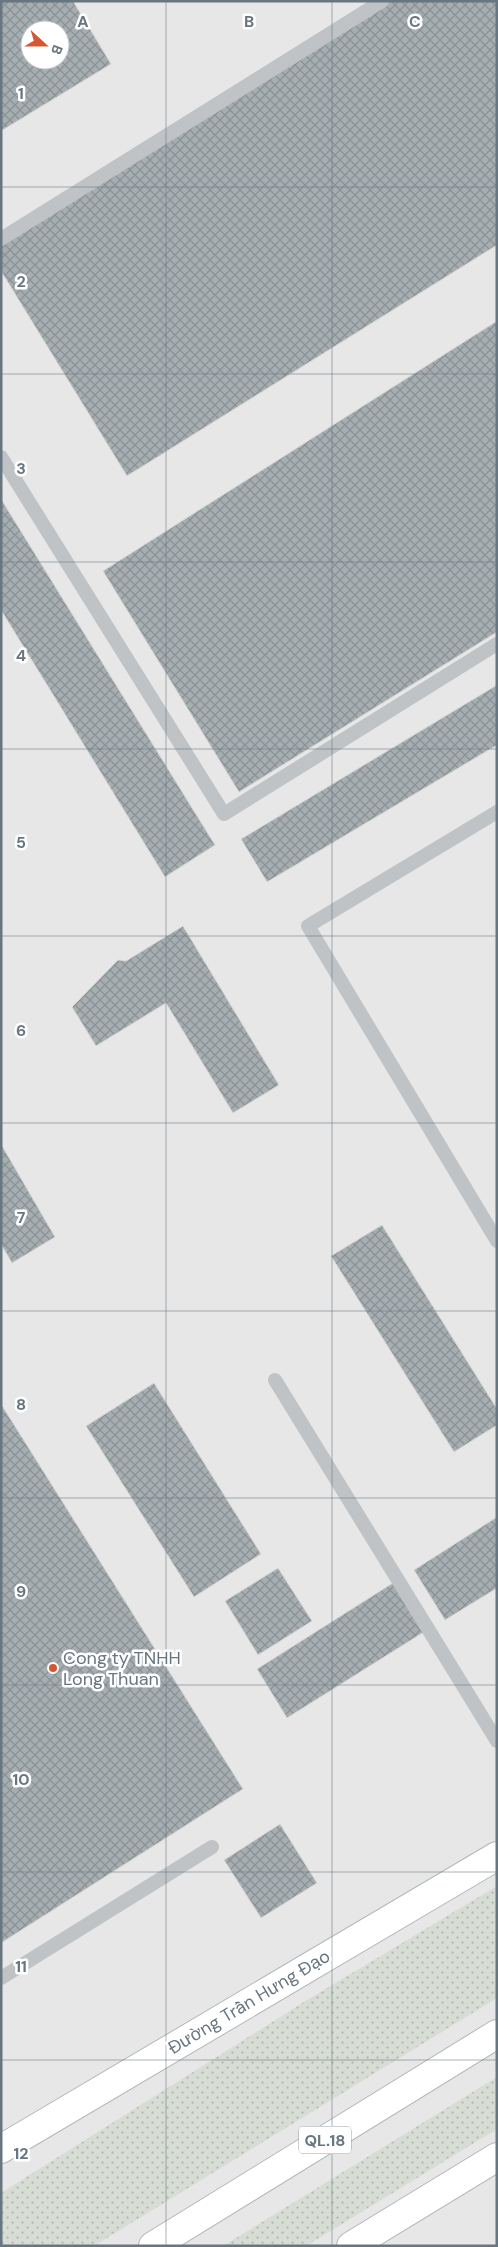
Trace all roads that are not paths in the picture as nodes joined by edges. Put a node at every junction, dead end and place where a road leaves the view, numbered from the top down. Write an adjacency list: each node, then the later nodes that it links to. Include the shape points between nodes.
1 (382, 1): 2 (lane)
2 (1, 240)
3 (1, 457): 4 (lane, via 224,814)
4 (497, 644)
5 (497, 812): 6 (lane, via 308,926)
6 (497, 1241)
7 (275, 1380): 8 (lane)
8 (497, 1741)
9 (212, 1847): 11 (lane)
10 (497, 1856): 13 (main road, Đường Trần Hưng Đạo)
11 (1, 1978)
12 (497, 2034): 15 (main road, QL.18)
13 (1, 2149)
14 (497, 2156): 16 (main road)
15 (153, 2246)
16 (351, 2246)

